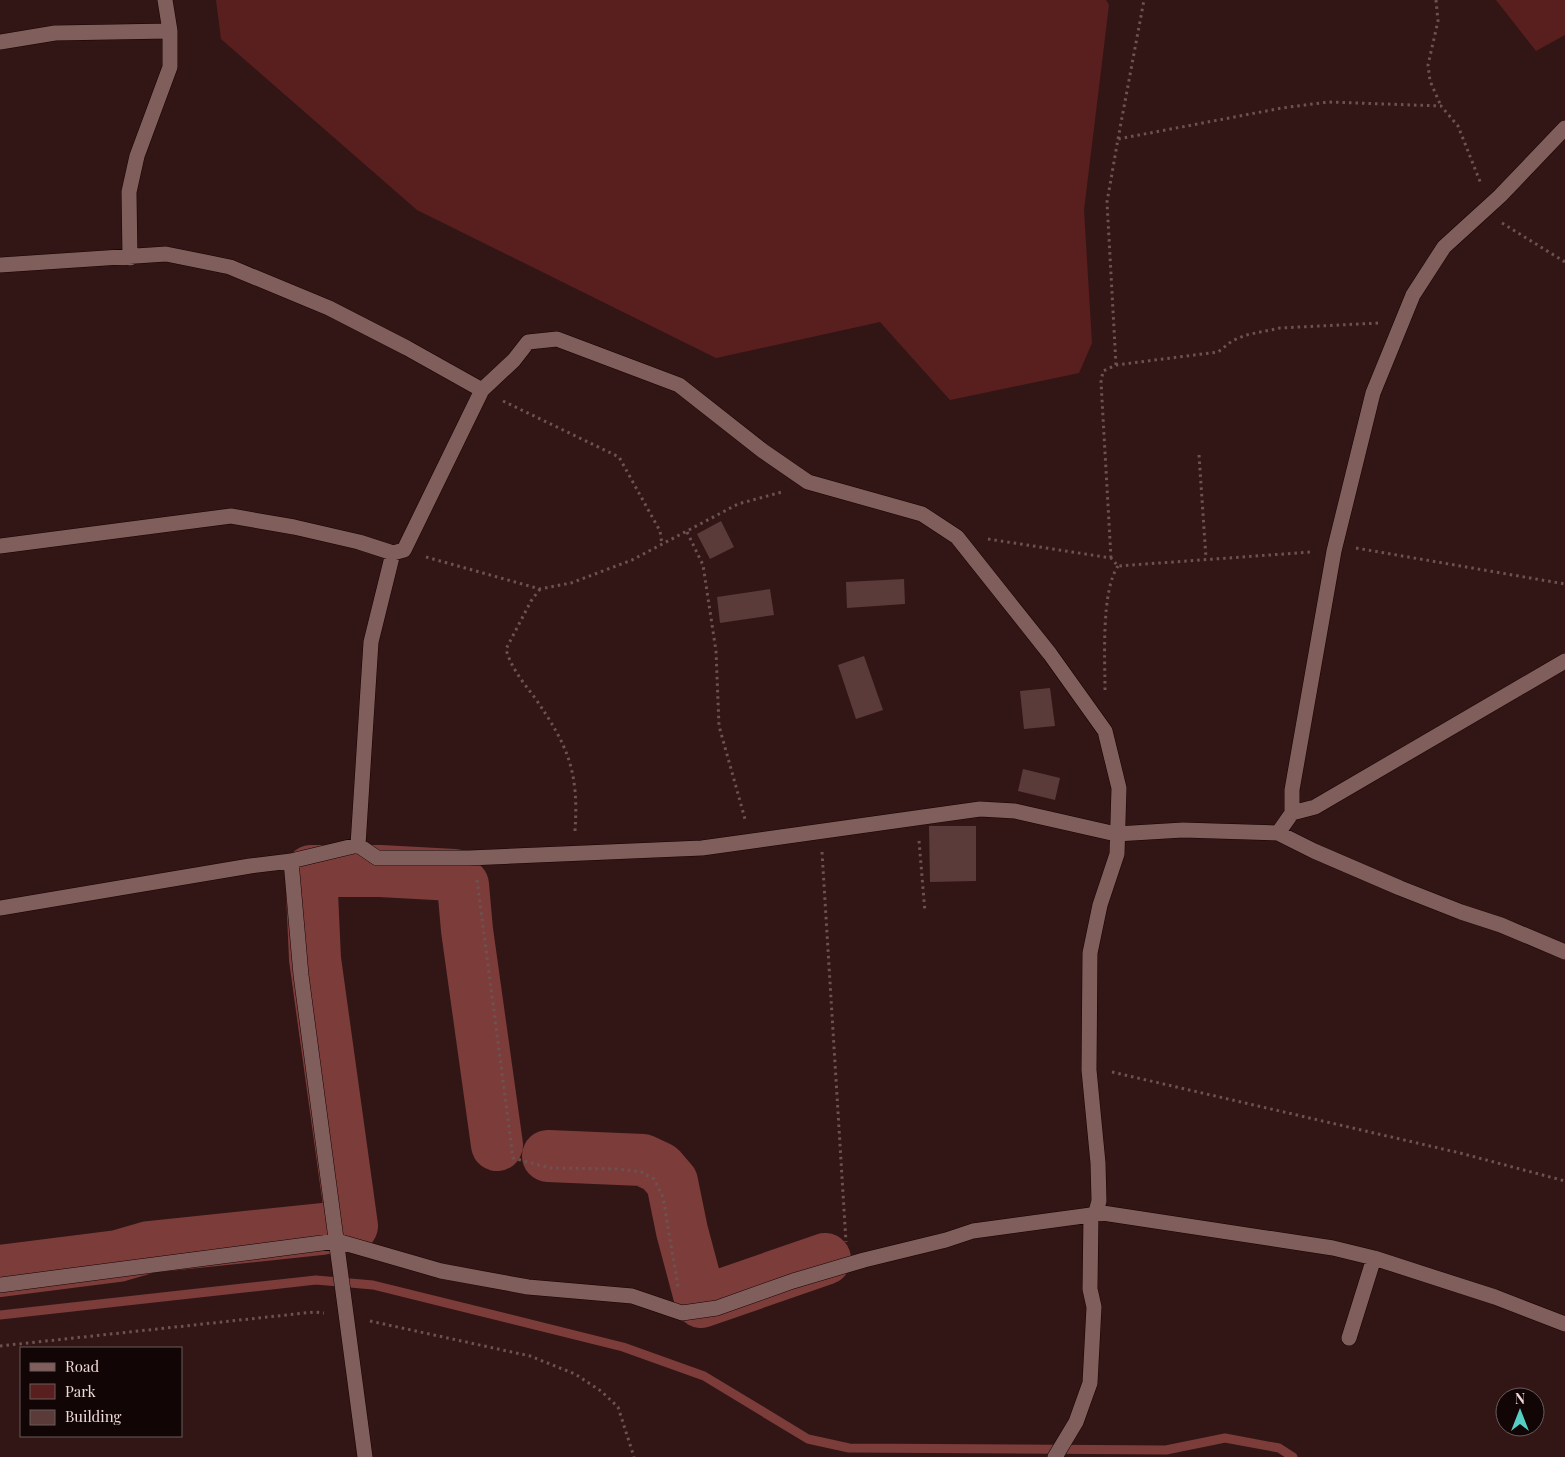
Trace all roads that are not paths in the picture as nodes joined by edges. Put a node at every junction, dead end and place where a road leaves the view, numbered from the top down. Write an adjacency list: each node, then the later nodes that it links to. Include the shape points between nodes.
1 (165, 0): 2 (street)
2 (170, 30): 3 (street, via 55,34); 5 (street, via 170,67 137,156 129,192)
3 (0, 42)
4 (1565, 128): 11 (street, via 1444,248 1413,295 1373,393 1335,547 1292,790)
5 (130, 258): 6 (street); 7 (street, via 166,254 230,267 338,313)
6 (0, 265)
7 (482, 390): 9 (street); 13 (street, via 528,342 558,339 679,385 808,482 922,514 957,537 1050,654 1105,731 1119,788)
8 (0, 546): 9 (street, via 231,516 294,527)
9 (398, 552): 14 (street, via 371,642)
10 (1565, 661): 11 (street, via 1332,798)
11 (1292, 813): 12 (street)
12 (1278, 833): 13 (street, via 1183,830); 17 (street, via 1400,888)
13 (1116, 834): 14 (street, via 1015,811 980,809 702,848 469,858 376,858); 18 (street, via 1116,854 1100,905 1090,953 1089,1070 1099,1201)
14 (358, 845): 15 (street)
15 (291, 861): 16 (street); 19 (street, via 301,975)
16 (0, 908)
17 (1565, 952)
18 (1094, 1214): 19 (street, via 973,1231 847,1265 717,1308 682,1313 632,1296 528,1287 441,1272); 20 (street, via 1333,1248); 25 (street, via 1090,1383 1076,1422)
19 (337, 1241): 21 (street); 24 (street)
20 (1374, 1258): 22 (street, via 1495,1297); 23 (street)
21 (0, 1285)
22 (1565, 1324)
23 (1348, 1338)
24 (365, 1457)
25 (1055, 1457)

